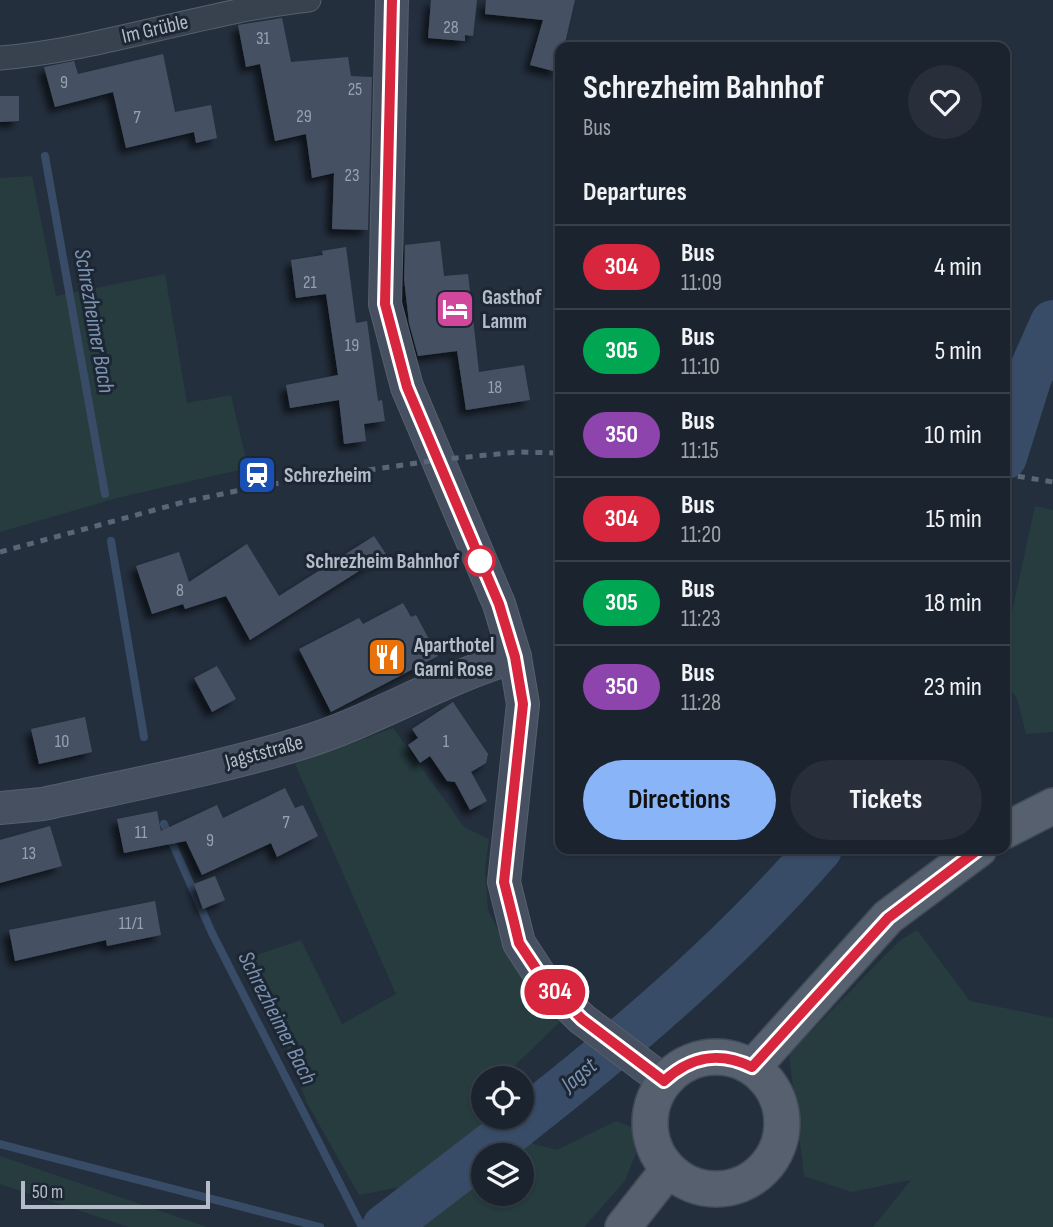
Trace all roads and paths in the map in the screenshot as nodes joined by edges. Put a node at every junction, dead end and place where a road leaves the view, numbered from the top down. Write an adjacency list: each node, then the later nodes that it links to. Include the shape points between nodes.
1 (309, 0): 3 (street, Im Grüble, via 252,6 54,53)
2 (392, 0): 4 (main road, via 385,304 407,387 499,604)
3 (0, 58)
4 (515, 657): 6 (main road, Jagststraße, via 303,743 43,804); 10 (main road, via 523,704 504,882 519,943 545,982 582,1019)
5 (1053, 806): 7 (main road)
6 (0, 808)
7 (1010, 828)
8 (972, 854): 9 (main road, via 888,918)
9 (752, 1067): 10 (main road, via 715,1056); 11 (main road, via 769,1083 780,1103 783,1125 767,1167 730,1189 708,1190 686,1184)
10 (651, 1071): 11 (main road, via 650,1136)
11 (668, 1170): 12 (main road)
12 (623, 1227)

